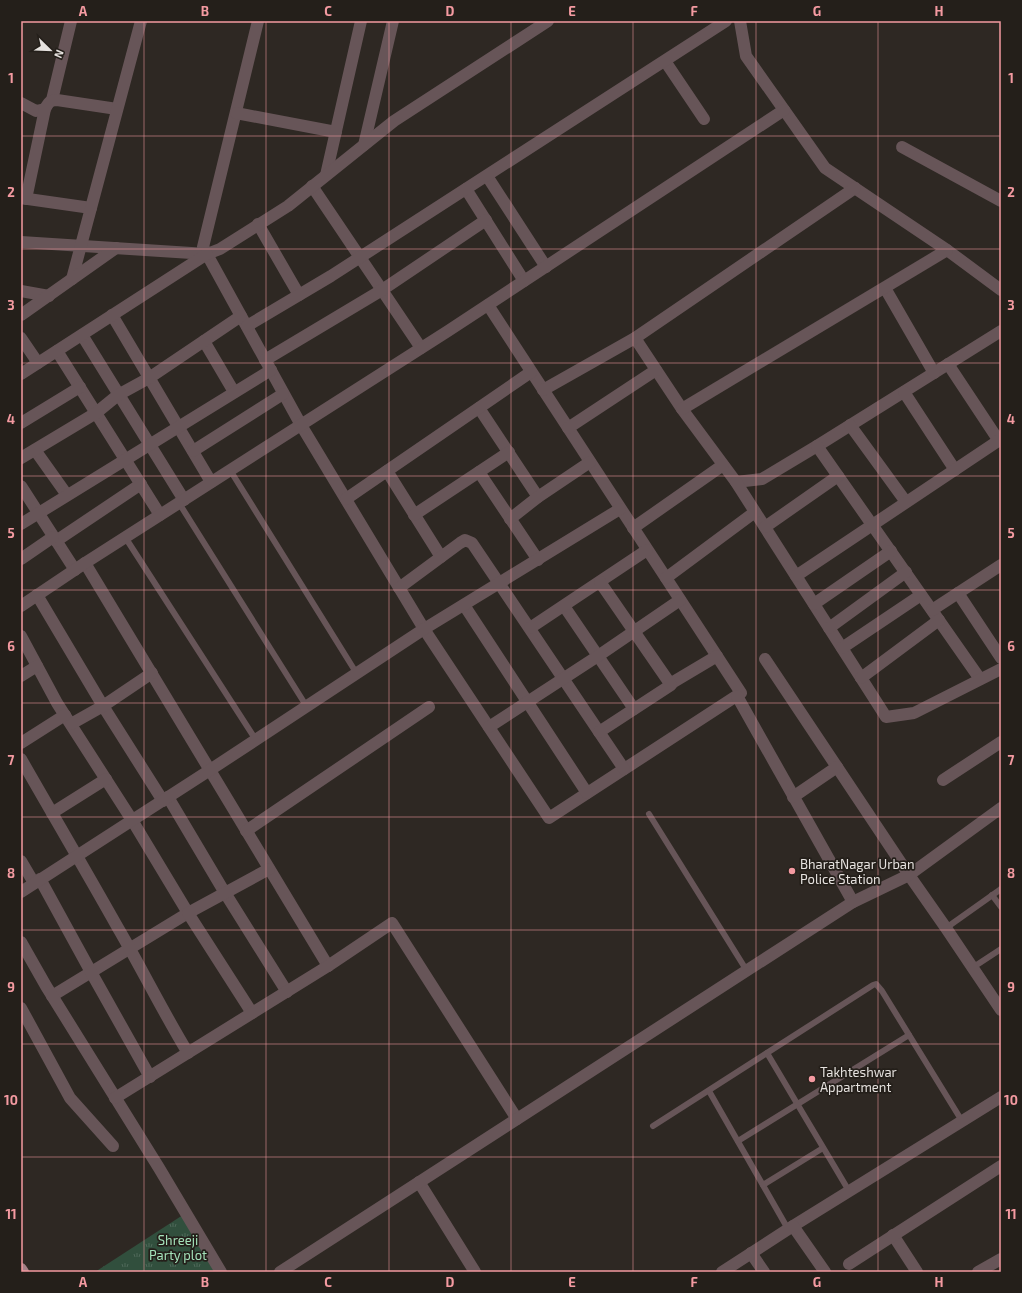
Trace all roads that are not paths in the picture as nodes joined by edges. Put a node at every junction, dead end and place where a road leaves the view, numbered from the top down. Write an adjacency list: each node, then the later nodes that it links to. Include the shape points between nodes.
1 (71, 21): 11 (street)
2 (141, 21): 12 (street)
3 (258, 21): 14 (street)
4 (361, 21): 16 (street)
5 (393, 21): 17 (street)
6 (548, 21): 17 (street, via 394,121)
7 (726, 21): 9 (street)
8 (740, 21): 13 (street, via 746,56)
9 (665, 61): 15 (street); 20 (street)
10 (21, 103): 11 (street, via 36,111)
11 (48, 104): 12 (street, via 57,100); 24 (street)
12 (117, 109): 26 (street)
13 (784, 110): 22 (street, via 825,168); 35 (street)
14 (236, 113): 16 (street); 33 (street, via 203,247)
15 (704, 118)
16 (336, 132): 19 (street)
17 (364, 145): 19 (street)
18 (902, 147): 25 (street)
19 (326, 175): 21 (street)
20 (487, 176): 23 (street); 35 (street)
21 (312, 186): 28 (street, via 288,206); 34 (street)
22 (855, 188): 32 (street); 51 (street)
23 (466, 189): 27 (street); 34 (street)
24 (23, 198): 26 (street)
25 (1001, 201)
26 (91, 208): 30 (street)
27 (486, 220): 37 (street); 39 (street)
28 (258, 224): 33 (street, via 220,249); 42 (street)
29 (21, 242): 30 (street)
30 (81, 246): 31 (street); 36 (street)
31 (116, 248): 33 (street); 36 (street)
32 (947, 250): 38 (street); 41 (street)
33 (207, 254): 46 (street); 47 (street)
34 (360, 257): 39 (street); 42 (street)
35 (546, 267): 37 (street)
36 (72, 279): 43 (street)
37 (524, 281): 44 (street)
38 (885, 288): 60 (street); 70 (street)
39 (382, 290): 53 (street); 57 (street)
40 (21, 291): 43 (street)
41 (1001, 291)
42 (299, 295): 47 (street)
43 (49, 296): 45 (street)
44 (488, 305): 53 (street); 59 (street)
45 (21, 315)
46 (112, 315): 49 (street); 62 (street)
47 (244, 321): 52 (street); 57 (street)
48 (1001, 331): 56 (street)
49 (82, 335): 54 (street); 68 (street)
50 (21, 338): 55 (street)
51 (635, 338): 58 (street); 64 (street)
52 (204, 341): 62 (street); 65 (street)
53 (421, 348): 73 (street)
54 (57, 351): 55 (street); 63 (street)
55 (38, 363): 61 (street)
56 (948, 364): 60 (street); 77 (street)
57 (268, 365): 65 (street); 67 (street)
58 (656, 370): 70 (street); 76 (street)
59 (531, 372): 64 (street); 69 (street)
60 (934, 373): 66 (street)
61 (21, 374)
62 (149, 378): 68 (street); 75 (street)
63 (80, 387): 71 (street); 72 (street)
64 (543, 390): 76 (street)
65 (234, 392): 75 (street)
66 (904, 392): 74 (street); 88 (street)
67 (283, 394): 73 (street); 81 (street)
68 (118, 395): 71 (street); 78 (street)
69 (479, 408): 82 (street); 89 (street)
70 (682, 409): 86 (street)
71 (96, 412): 80 (street); 84 (street)
72 (21, 424)
73 (301, 425): 87 (street); 98 (street)
74 (850, 425): 79 (street); 100 (street)
75 (178, 427): 78 (street); 81 (street)
76 (568, 428): 85 (street)
77 (1000, 440): 88 (street)
78 (150, 444): 84 (street); 99 (street)
79 (817, 446): 91 (street); 93 (street, via 762,479)
80 (35, 450): 83 (street); 96 (street)
81 (193, 451): 92 (street)
82 (508, 452): 90 (street); 97 (street)
83 (21, 458)
84 (125, 459): 94 (street); 96 (street)
85 (590, 462): 97 (street); 101 (street)
86 (723, 465): 93 (street); 110 (street)
87 (230, 470): 92 (street); 150 (lane)
88 (955, 470): 100 (street)
89 (387, 471): 98 (street); 105 (street)
90 (479, 472): 105 (street); 106 (street)
91 (838, 476): 108 (street); 109 (street)
92 (211, 482): 99 (street)
93 (736, 482): 102 (street)
94 (141, 484): 104 (street); 112 (street)
95 (21, 486): 103 (street)
96 (67, 495): 103 (street)
97 (538, 497): 106 (street)
98 (346, 499): 126 (street)
99 (182, 501): 104 (street); 159 (lane)
100 (906, 502): 108 (street)
101 (620, 509): 110 (street); 117 (street)
102 (755, 512): 109 (street); 123 (street)
103 (38, 513): 107 (street); 112 (street)
104 (160, 515): 111 (street)
105 (414, 515): 115 (street)
106 (510, 519): 117 (street)
107 (21, 524)
108 (872, 525): 114 (street); 122 (street)
109 (765, 527): 122 (street)
110 (633, 528): 113 (street)
111 (125, 537): 118 (street); 165 (lane)
112 (55, 539): 116 (street); 120 (street)
113 (647, 550): 123 (street); 124 (street)
114 (890, 551): 121 (street); 131 (street)
115 (441, 557): 125 (street, via 465,540 472,542); 126 (street)
116 (21, 559)
117 (538, 560): 125 (street)
118 (85, 563): 120 (street); 149 (street)
119 (1001, 565): 127 (street)
120 (75, 570): 128 (street)
121 (906, 572): 129 (street); 138 (street)
122 (796, 576): 131 (street)
123 (666, 578): 130 (street)
124 (600, 582): 134 (street); 140 (street)
125 (500, 583): 132 (street); 137 (street)
126 (399, 588): 139 (street)
127 (958, 593): 135 (street); 145 (street)
128 (37, 595): 133 (street); 158 (street)
129 (921, 595): 135 (street); 142 (street)
130 (680, 600): 140 (street); 144 (street)
131 (814, 604): 138 (street)
132 (464, 605): 139 (street); 157 (street)
133 (21, 606)
134 (564, 606): 137 (street); 143 (street)
135 (932, 610): 136 (street)
136 (939, 620): 153 (street); 154 (street)
137 (530, 628): 152 (street)
138 (829, 628): 142 (street)
139 (424, 630): 150 (street); 163 (street)
140 (634, 631): 143 (street); 155 (street)
141 (21, 636): 147 (street)
142 (842, 648): 153 (street)
143 (598, 656): 152 (street); 161 (street)
144 (716, 656): 155 (street); 156 (street, via 741,693)
145 (1001, 658)
146 (765, 659): 169 (street)
147 (37, 666): 151 (street); 162 (street)
148 (1001, 669): 154 (street)
149 (152, 673): 158 (street); 171 (street)
150 (357, 674): 159 (street)
151 (21, 676)
152 (563, 678): 157 (street); 164 (street)
153 (861, 678): 154 (street, via 886,717 914,713)
154 (980, 679)
155 (670, 684): 161 (street)
156 (737, 696): 170 (street); 175 (street)
157 (527, 702): 163 (street); 174 (street)
158 (103, 706): 162 (street); 176 (street)
159 (307, 707): 165 (street)
160 (429, 707): 181 (street)
161 (634, 709): 164 (street)
162 (68, 720): 167 (street); 172 (street)
163 (489, 727): 174 (street, via 549,818)
164 (599, 732): 170 (street)
165 (256, 740): 171 (street)
166 (1001, 742): 173 (street)
167 (21, 743)
168 (21, 759): 178 (street)
169 (837, 767): 175 (street); 185 (street)
170 (624, 769): 174 (street)
171 (210, 770): 176 (street); 181 (street)
172 (106, 779): 178 (street); 180 (street)
173 (943, 780)
174 (587, 793)
175 (793, 797): 191 (street)
176 (165, 799): 180 (street); 189 (street)
177 (1001, 808): 185 (street)
178 (52, 813): 182 (street)
179 (649, 814): 200 (lane)
180 (132, 820): 182 (street); 193 (street)
181 (246, 831): 184 (street)
182 (76, 856): 186 (street); 196 (street)
183 (21, 861): 186 (street)
184 (269, 869): 189 (street); 198 (street)
185 (908, 875): 191 (street); 194 (street)
186 (37, 881): 188 (street); 201 (street)
187 (1001, 889): 190 (lane)
188 (21, 892)
189 (225, 893): 193 (street); 202 (street)
190 (992, 895): 192 (lane); 194 (lane)
191 (853, 902): 200 (street)
192 (1001, 907)
193 (188, 913): 196 (street); 206 (street)
194 (946, 928): 199 (street)
195 (21, 942): 203 (street)
196 (129, 949): 201 (street); 208 (street)
197 (1001, 949): 199 (lane)
198 (328, 966): 202 (street); 215 (street, via 392,923)
199 (972, 968): 205 (street)
200 (747, 971): 215 (street)
201 (91, 972): 203 (street); 210 (street)
202 (287, 992): 206 (street)
203 (52, 996): 213 (street)
204 (21, 1008): 219 (street, via 70,1098)
205 (1001, 1010)
206 (252, 1013): 208 (street)
207 (909, 1035): 209 (lane, via 879,986 873,984); 214 (lane); 216 (lane)
208 (188, 1053): 210 (street)
209 (767, 1053): 211 (lane); 214 (lane)
210 (150, 1076): 213 (street)
211 (709, 1091): 217 (lane); 218 (lane)
212 (1001, 1097): 216 (street)
213 (115, 1098): 232 (street)
214 (797, 1105): 218 (lane); 220 (lane)
215 (517, 1119): 222 (street)
216 (962, 1121): 224 (street)
217 (653, 1126)
218 (738, 1141): 223 (lane)
219 (113, 1146)
220 (823, 1148): 223 (lane); 224 (lane)
221 (1001, 1166): 226 (street)
222 (419, 1182): 233 (street); 234 (street)
223 (763, 1185): 225 (lane)
224 (849, 1191): 225 (street)
225 (791, 1227): 227 (street); 237 (street)
226 (893, 1235): 229 (street); 238 (street)
227 (751, 1253): 235 (street); 236 (street)
228 (1001, 1259): 239 (street)
229 (849, 1264)
230 (21, 1269): 231 (main road)
231 (23, 1272)
232 (221, 1272)
233 (280, 1272)
234 (475, 1272)
235 (722, 1272)
236 (764, 1272)
237 (825, 1272)
238 (917, 1272)
239 (978, 1272)

